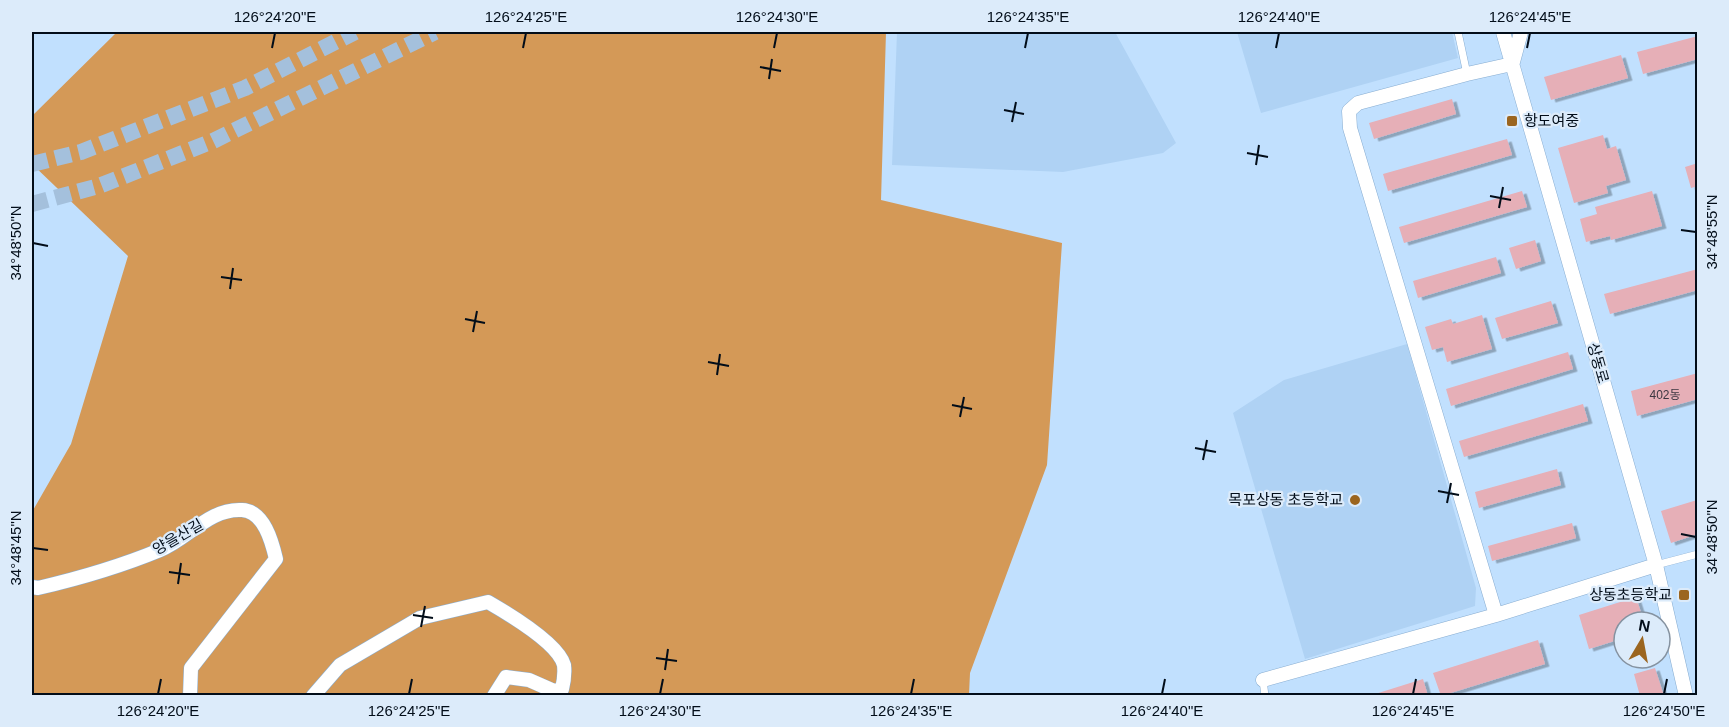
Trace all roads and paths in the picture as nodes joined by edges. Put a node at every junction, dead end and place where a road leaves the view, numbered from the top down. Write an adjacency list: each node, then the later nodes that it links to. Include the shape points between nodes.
1 (1458, 32): 5 (lane)
2 (1503, 32): 4 (street, 상동로)
3 (1521, 32): 4 (street)
4 (1512, 64): 5 (street); 7 (street, 상동로)
5 (1467, 74): 9 (street, via 1358,103 1349,116)
6 (1698, 554): 7 (lane)
7 (1656, 566): 9 (street); 15 (street, 상동로)
8 (32, 587): 11 (street, 양을산길, via 93,576 164,549 214,515 243,510 259,519 271,539 276,559 190,668)
9 (1496, 615): 10 (street)
10 (1263, 680): 14 (lane)
11 (190, 696)
12 (313, 696): 13 (street, via 340,664 420,618 488,602 529,627 547,644 563,663 565,676 562,689 554,691 529,680 506,677)
13 (494, 696)
14 (1265, 696)
15 (1686, 696)

